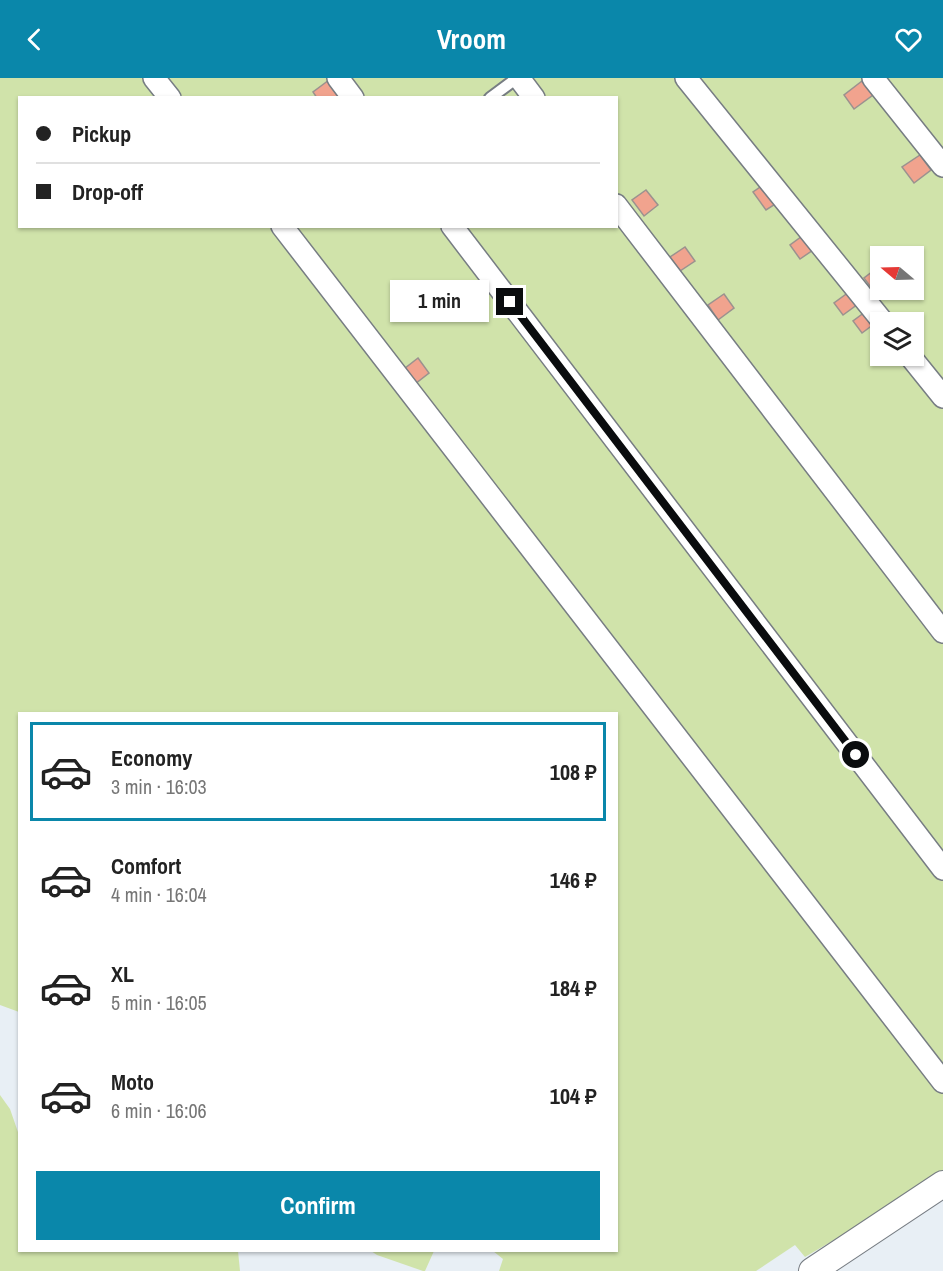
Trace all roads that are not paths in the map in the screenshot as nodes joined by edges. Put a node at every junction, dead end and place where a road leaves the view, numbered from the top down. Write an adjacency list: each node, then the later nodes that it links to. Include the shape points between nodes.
1 (154, 78): 6 (street)
2 (338, 78): 7 (street)
3 (518, 78): 8 (lane); 9 (street)
4 (686, 78): 14 (street)
5 (873, 78): 10 (street)
6 (168, 96)
7 (352, 96)
8 (493, 96)
9 (532, 96)
10 (943, 166)
11 (618, 208): 17 (street)
12 (289, 228): 19 (street)
13 (454, 228): 18 (street)
14 (875, 312)
15 (918, 366): 16 (street)
16 (943, 397)
17 (943, 632)
18 (943, 868)
19 (943, 1082)
20 (943, 1184): 21 (street)
21 (812, 1271)

